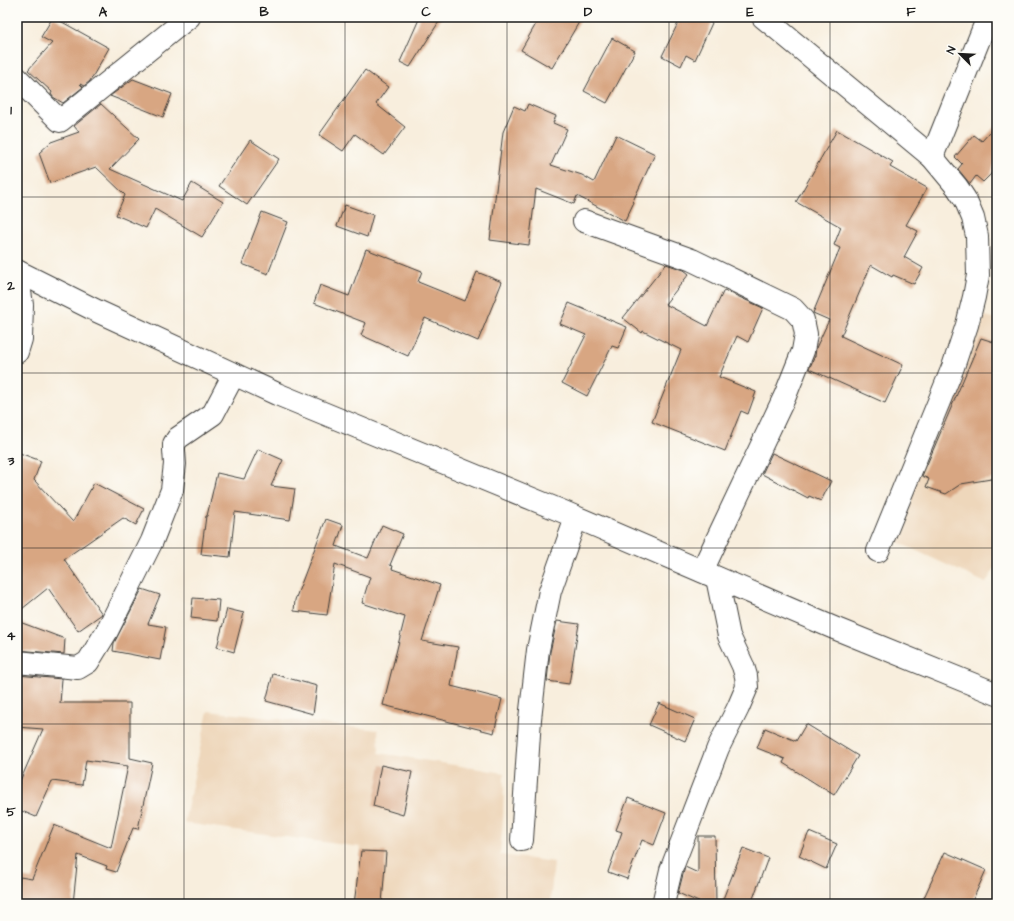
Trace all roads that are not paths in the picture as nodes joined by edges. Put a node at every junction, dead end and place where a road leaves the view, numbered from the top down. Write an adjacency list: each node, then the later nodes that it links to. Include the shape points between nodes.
1 (189, 17): 4 (street, via 60,121)
2 (763, 17): 5 (street)
3 (988, 17): 5 (street)
4 (17, 78)
5 (932, 158): 11 (street, via 966,199 977,236 978,275 954,367)
6 (584, 221): 12 (street, via 692,260 793,309 803,320 806,334 803,351)
7 (17, 271): 8 (street, via 22,305 21,339); 9 (street)
8 (17, 352)
9 (234, 374): 10 (street); 13 (street, via 213,414 178,438 174,444 172,490 152,541 107,631 88,662 78,668)
10 (576, 518): 12 (street); 15 (street, via 550,591 538,650 530,719)
11 (878, 550)
12 (710, 575): 14 (street); 16 (street, via 729,636 744,666 747,687 718,748 671,870)
13 (17, 662)
14 (997, 694)
15 (522, 840)
16 (663, 904)

